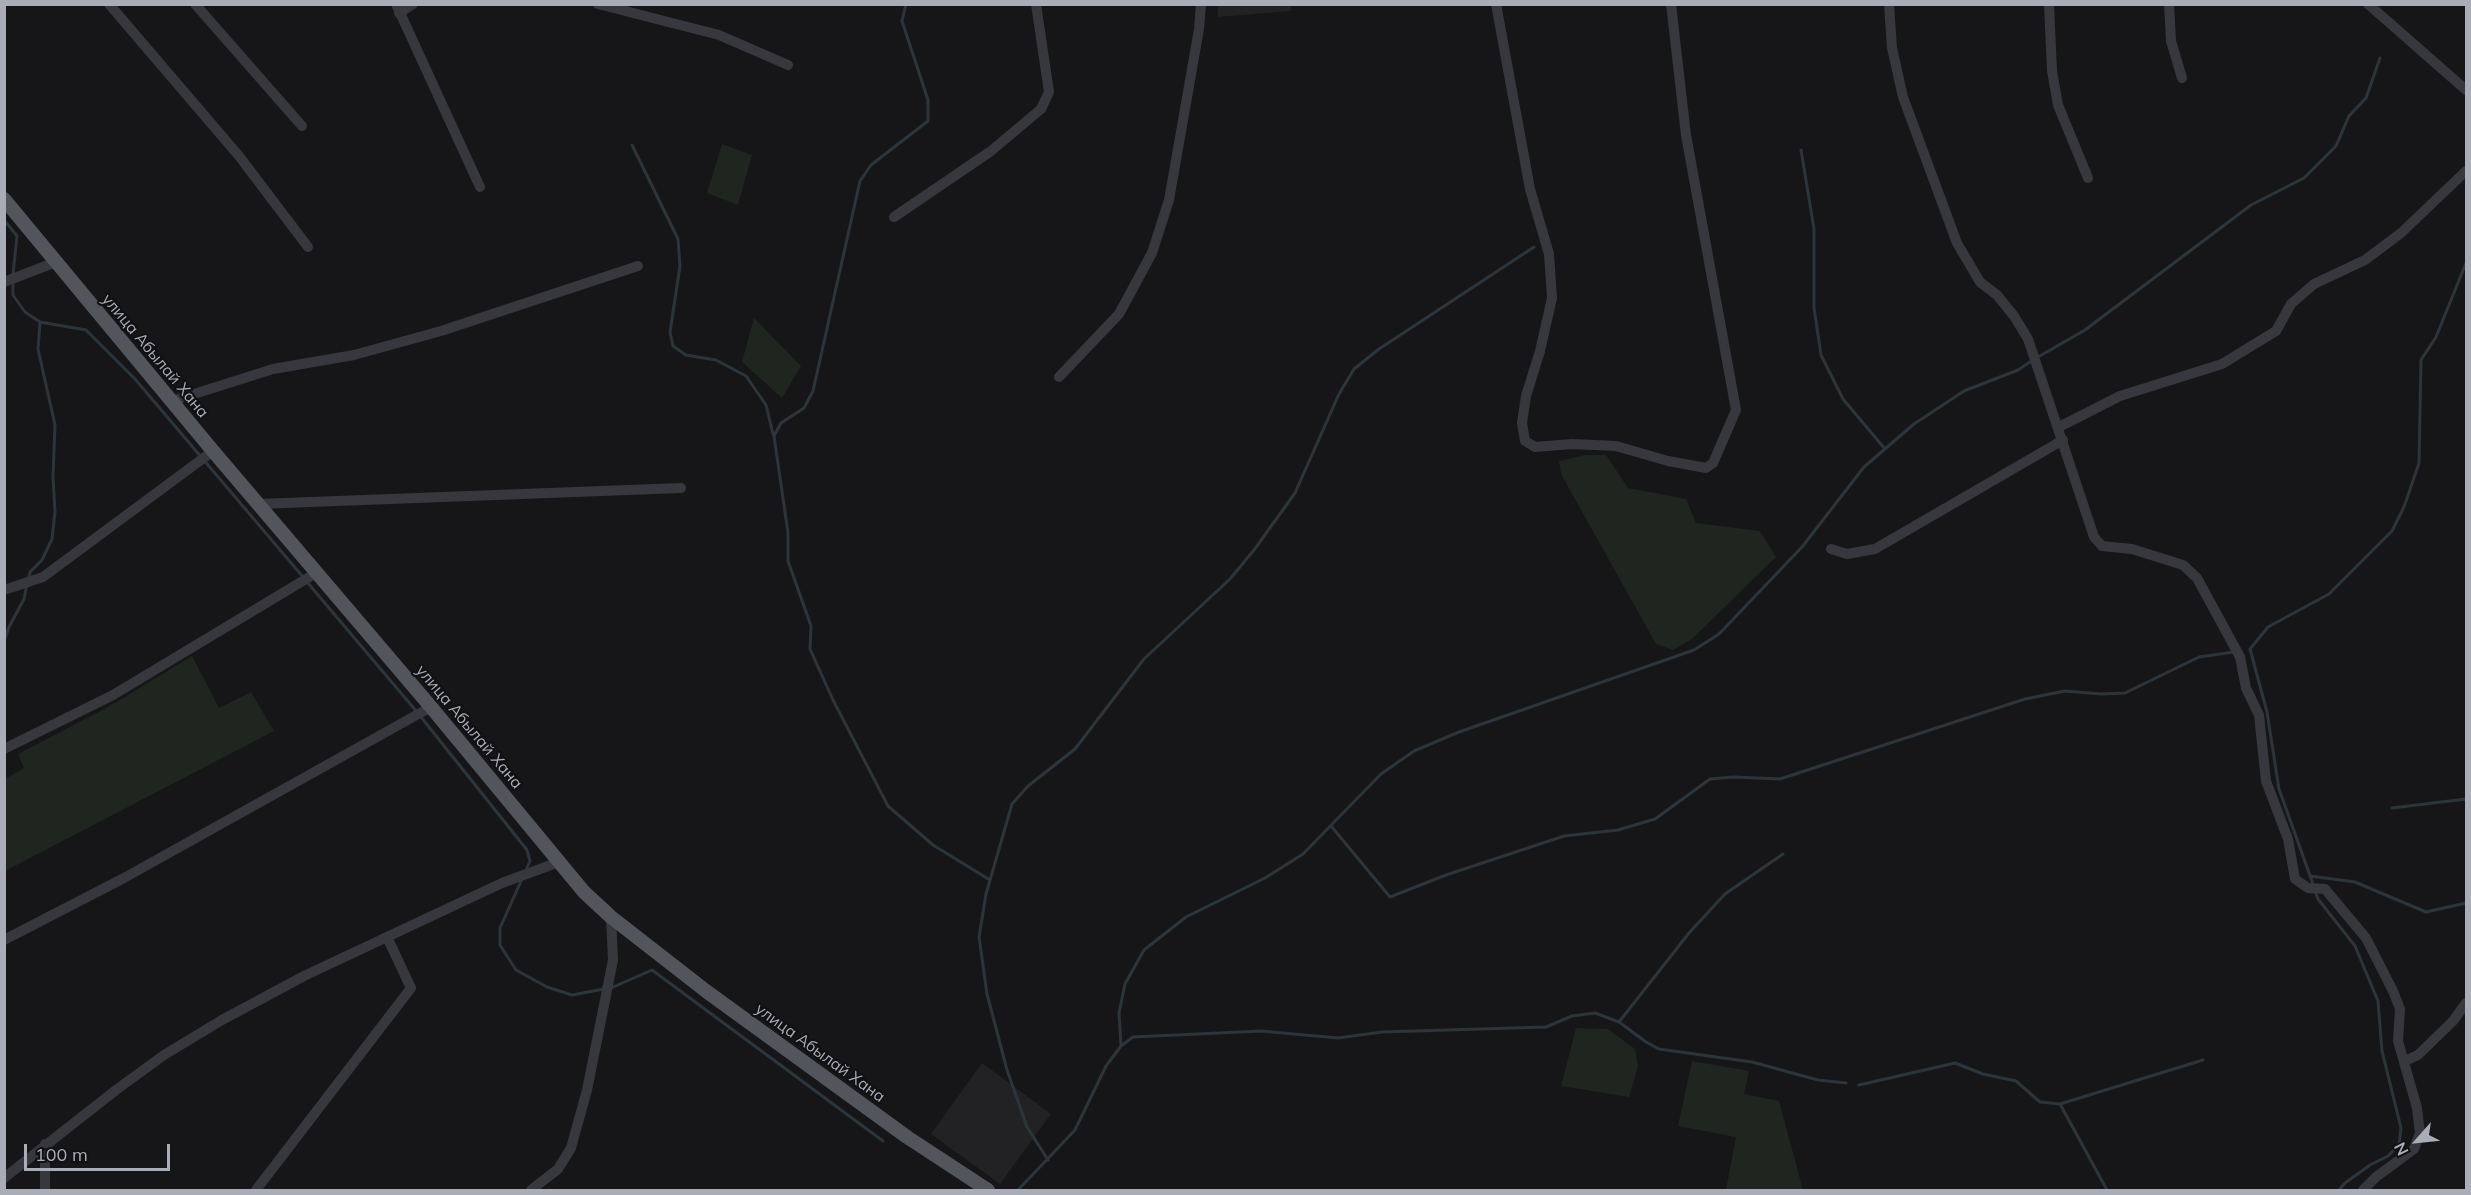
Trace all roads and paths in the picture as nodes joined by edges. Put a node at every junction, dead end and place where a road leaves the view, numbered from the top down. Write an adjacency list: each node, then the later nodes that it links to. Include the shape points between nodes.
1 (110, 4): 23 (street, via 238,156)
2 (195, 4): 17 (street)
3 (413, 4): 13 (street)
4 (598, 4): 14 (street, via 719,35)
5 (1036, 4): 22 (street, via 1049,92 1041,109 992,151)
6 (1201, 4): 27 (street, via 1169,200 1152,253 1119,314)
7 (1496, 4): 8 (street, via 1530,189 1549,254 1552,298 1526,396 1522,423 1525,441 1535,447 1616,446 1706,468 1713,463 1736,410 1686,135)
8 (1671, 4)
9 (1889, 4): 29 (street, via 1892,48 1903,96 1958,243 1980,282 1997,295 2028,339)
10 (2049, 4): 19 (street, via 2058,105)
11 (2169, 4): 15 (street, via 2171,41)
12 (2368, 4): 16 (street)
13 (398, 8): 20 (street)
14 (788, 65)
15 (2182, 78)
16 (2466, 90)
17 (302, 126)
18 (2466, 171): 29 (street, via 2401,233 2365,260 2314,284 2291,304 2276,331 2222,364 2120,396)
19 (2088, 178)
20 (480, 188)
21 (4, 199): 24 (main road, улица Абылай Хана)
22 (894, 217)
23 (308, 247)
24 (56, 262): 26 (street); 28 (main road, улица Абылай Хана)
25 (638, 266): 28 (street, via 441,331 354,355 273,369)
26 (4, 282)
27 (1059, 377)
28 (172, 401): 31 (main road, улица Абылай Хана)
29 (2059, 426): 30 (street)
30 (2063, 440): 34 (street, via 1875,549 1847,554); 44 (street, via 2094,537 2102,546 2132,549 2183,565 2197,578 2235,647 2246,688 2259,715 2266,781 2288,839 2295,879 2308,888 2325,889 2366,938 2400,1009 2398,1041)
31 (213, 451): 33 (main road, улица Абылай Хана); 36 (street, via 44,577)
32 (681, 488): 33 (street)
33 (258, 504): 35 (main road, улица Абылай Хана)
34 (1831, 549)
35 (316, 573): 37 (main road, улица Абылай Хана); 38 (street, via 112,695)
36 (4, 590)
37 (431, 707): 39 (main road, улица Абылай Хана); 42 (street, via 124,878)
38 (4, 749)
39 (559, 862): 40 (main road, улица Абылай Хана); 41 (street, via 502,883)
40 (611, 917): 47 (main road, улица Абылай Хана, via 897,1130); 50 (street, via 613,960 571,1148 558,1168)
41 (387, 937): 45 (street, via 304,976 164,1055); 49 (street, via 411,988)
42 (4, 940)
43 (2466, 1004): 44 (street, via 2418,1055)
44 (2405, 1061): 51 (street, via 2420,1133 2414,1149)
45 (45, 1144): 46 (street); 48 (street)
46 (4, 1178)
47 (987, 1190)
48 (45, 1191)
49 (256, 1191)
50 (531, 1191)
51 (2363, 1191)

